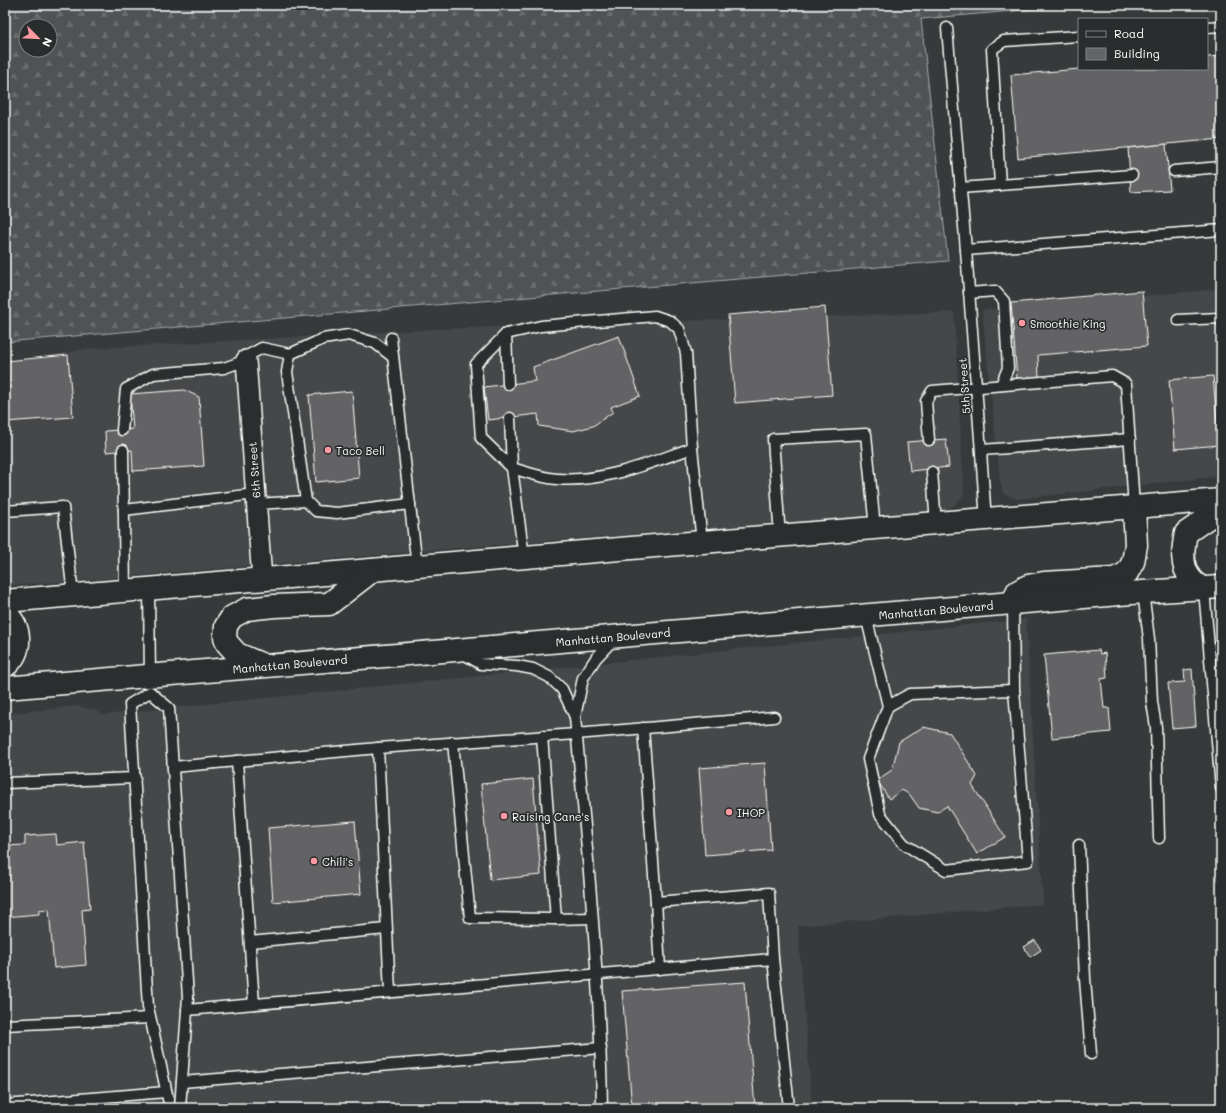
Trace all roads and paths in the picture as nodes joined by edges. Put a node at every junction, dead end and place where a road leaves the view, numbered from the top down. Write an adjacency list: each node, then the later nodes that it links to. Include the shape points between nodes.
1 (1221, 26): 2 (lane)
2 (1208, 27)
3 (947, 28): 9 (lane, 5th Street)
4 (1078, 36): 8 (lane, via 1004,41 992,49)
5 (1221, 167): 6 (lane)
6 (1174, 171)
7 (1132, 175): 8 (lane)
8 (1000, 185): 9 (lane)
9 (960, 188): 11 (lane, 5th Street)
10 (1221, 230): 11 (lane)
11 (966, 250): 12 (lane, 5th Street)
12 (969, 292): 21 (lane, via 995,291 1004,301 1008,368); 22 (lane, 5th Street)
13 (1178, 320): 14 (lane)
14 (1221, 320)
15 (506, 334): 20 (lane); 27 (lane, via 541,326 655,316 670,321 679,329 686,353); 30 (lane, via 476,364 481,438)
16 (391, 338): 18 (lane)
17 (290, 354): 18 (lane, via 323,339 349,335 375,343); 19 (lane, via 262,348 249,355); 34 (lane, via 287,372)
18 (394, 358): 35 (lane)
19 (246, 360): 24 (lane, via 224,368 152,374 126,389); 32 (street, 6th Street)
20 (508, 384)
21 (1001, 385): 22 (lane); 25 (lane, via 1112,376 1126,384)
22 (976, 387): 26 (lane, via 932,391 926,401); 29 (lane, 5th Street)
23 (510, 418): 30 (lane)
24 (122, 430)
25 (1130, 439): 29 (lane); 37 (lane)
26 (929, 440)
27 (692, 448): 30 (lane, via 620,472 590,479 556,479); 44 (lane)
28 (124, 450): 38 (lane)
29 (981, 450): 40 (lane, 5th Street)
30 (512, 468): 45 (lane)
31 (932, 472): 41 (lane)
32 (256, 499): 34 (lane); 38 (lane); 48 (street, 6th Street)
33 (1221, 500): 37 (street)
34 (306, 501): 35 (lane, via 316,511 337,513)
35 (410, 504): 46 (lane)
36 (1221, 506): 49 (street, via 1218,511 1186,533 1182,550 1184,569 1191,580)
37 (1134, 508): 40 (street); 55 (street, via 1136,544 1133,562 1127,573 1114,579 1028,586 1017,592)
38 (124, 510): 51 (lane)
39 (5, 511): 53 (lane, via 63,507)
40 (986, 520): 41 (street)
41 (936, 524): 42 (street)
42 (875, 529): 43 (street); 43 (lane, via 866,434 773,439)
43 (780, 537): 44 (street)
44 (702, 542): 45 (street)
45 (524, 557): 46 (street)
46 (417, 567): 47 (street)
47 (373, 570): 48 (street); 61 (street, via 329,604 246,609 232,617 226,626 227,643 237,654)
48 (262, 580): 50 (street)
49 (1212, 588): 52 (street, Manhattan Boulevard); 62 (lane)
50 (150, 589): 51 (street); 63 (lane)
51 (125, 591): 53 (street)
52 (1143, 592): 55 (street, Manhattan Boulevard); 79 (lane, via 1156,727)
53 (73, 595): 54 (street)
54 (5, 601)
55 (1013, 603): 57 (street, Manhattan Boulevard); 65 (lane)
56 (5, 613): 60 (street, via 12,620 18,634 18,647 11,662)
57 (866, 616): 58 (street, Manhattan Boulevard); 66 (lane)
58 (616, 637): 59 (street, Manhattan Boulevard); 67 (lane, via 596,658 583,678)
59 (458, 650): 61 (street, Manhattan Boulevard); 67 (lane, via 481,664 533,669 548,677 562,689)
60 (5, 666)
61 (265, 666): 63 (street, Manhattan Boulevard)
62 (1216, 676): 78 (lane)
63 (150, 684): 64 (street, Manhattan Boulevard); 75 (lane, via 170,708); 76 (lane, via 130,704)
64 (5, 688)
65 (1014, 690): 66 (lane, via 910,694); 66 (lane, via 1028,861 946,870 904,844 880,814 868,759)
66 (888, 706)
67 (575, 717): 70 (lane)
68 (774, 717): 69 (lane)
69 (643, 728): 70 (lane); 81 (lane)
70 (576, 734): 71 (lane); 82 (lane)
71 (542, 736): 72 (lane); 83 (lane)
72 (453, 742): 73 (lane); 83 (lane, via 470,918)
73 (378, 748): 74 (lane); 84 (lane)
74 (237, 761): 75 (lane); 85 (lane)
75 (173, 767): 91 (lane)
76 (135, 778): 77 (lane); 92 (lane)
77 (5, 783)
78 (1221, 788)
79 (1160, 838)
80 (1079, 845): 95 (lane)
81 (656, 902): 86 (lane, via 769,893); 87 (lane)
82 (592, 918): 83 (lane); 88 (lane)
83 (556, 919)
84 (386, 929): 85 (lane); 89 (lane)
85 (250, 942): 90 (lane)
86 (773, 959): 87 (lane); 102 (lane)
87 (660, 969): 88 (lane)
88 (596, 974): 89 (lane); 94 (lane)
89 (390, 992): 90 (lane)
90 (254, 1004): 91 (lane)
91 (187, 1010): 96 (lane)
92 (150, 1018): 93 (lane); 97 (lane)
93 (5, 1025)
94 (601, 1048): 96 (lane); 101 (lane)
95 (1091, 1054)
96 (182, 1082): 100 (lane)
97 (166, 1092): 98 (lane); 99 (lane)
98 (5, 1105)
99 (170, 1108)
100 (180, 1108)
101 (602, 1108)
102 (789, 1108)

